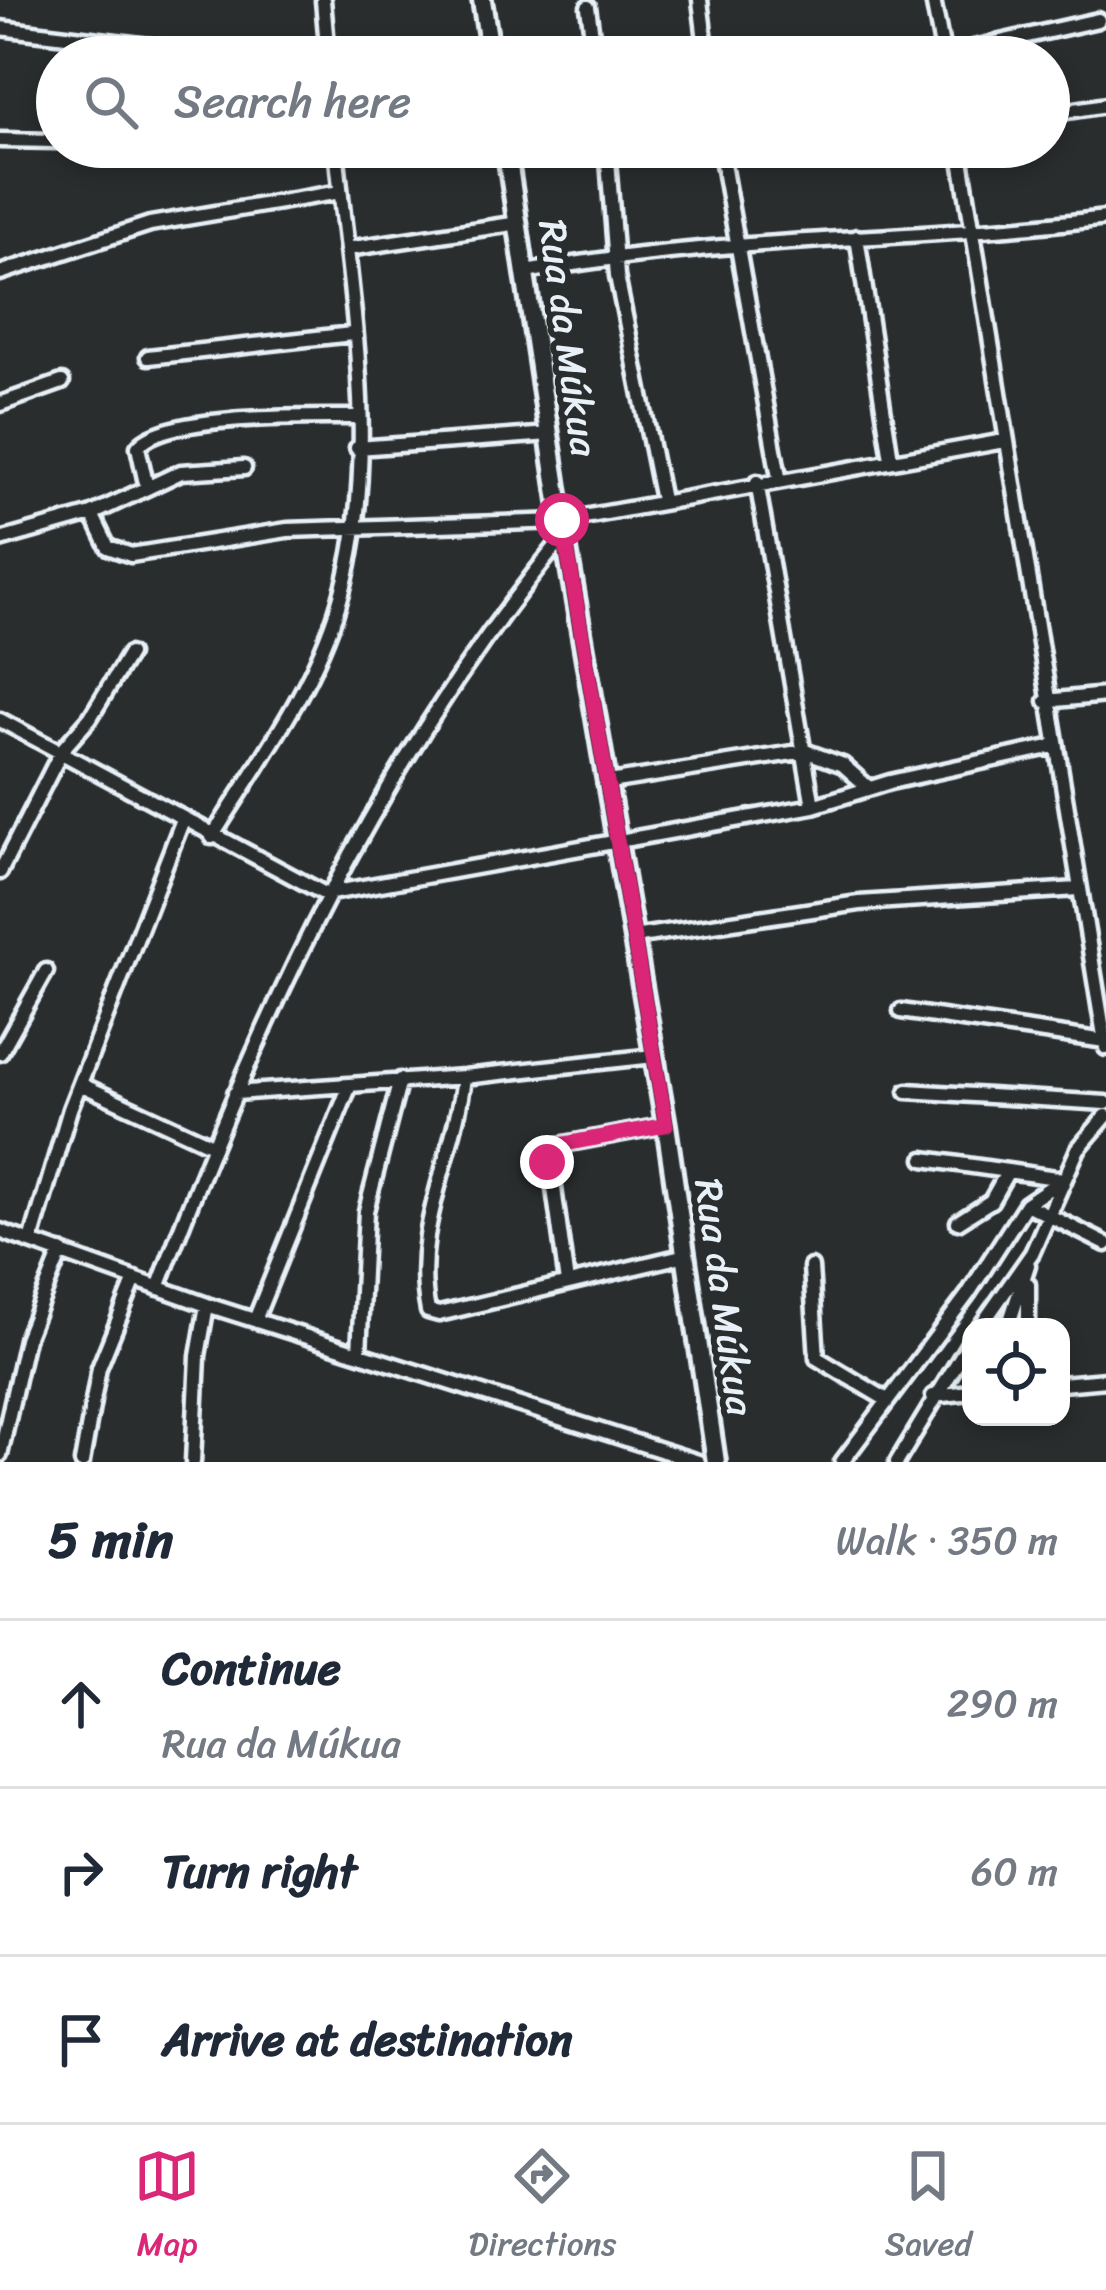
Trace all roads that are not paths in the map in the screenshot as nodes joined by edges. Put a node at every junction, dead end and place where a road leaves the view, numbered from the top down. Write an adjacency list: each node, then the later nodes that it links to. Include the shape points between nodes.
1 (323, 0): 9 (street)
2 (482, 0): 10 (street)
3 (700, 0): 12 (street)
4 (933, 0): 13 (street)
5 (589, 7): 11 (street)
6 (1097, 20): 14 (street)
7 (0, 28): 8 (street)
8 (66, 36)
9 (326, 36)
10 (488, 36)
11 (592, 36)
12 (704, 36)
13 (939, 36)
14 (1029, 36)
15 (1106, 106): 16 (street)
16 (1070, 111)
17 (0, 140): 18 (street)
18 (36, 141)
19 (338, 168): 24 (street)
20 (510, 168): 26 (street, Rua da Múkua)
21 (609, 168): 31 (street)
22 (723, 168): 29 (street)
23 (962, 168): 27 (street)
24 (340, 192): 30 (street); 33 (street, via 150,224)
25 (1106, 218): 27 (street)
26 (519, 223): 30 (street); 32 (street, Rua da Múkua)
27 (971, 233): 28 (street); 40 (street)
28 (857, 237): 29 (street); 42 (street)
29 (734, 244): 31 (street); 44 (street)
30 (347, 248): 34 (street)
31 (618, 255): 32 (street); 47 (street)
32 (526, 272): 39 (street, Rua da Múkua)
33 (0, 273)
34 (352, 334): 35 (street); 38 (street)
35 (148, 357)
36 (62, 382): 37 (street)
37 (0, 404)
38 (358, 417): 41 (street); 46 (street, via 274,417 155,434 138,447)
39 (550, 434): 41 (street); 49 (street, Rua da Múkua)
40 (1004, 441): 42 (street); 54 (street)
41 (357, 448): 50 (street)
42 (891, 459): 44 (street)
43 (244, 468): 46 (street, via 181,472)
44 (779, 477): 45 (street)
45 (757, 482): 47 (street); 58 (street)
46 (147, 488): 48 (street)
47 (662, 500): 49 (street)
48 (92, 514): 50 (street, via 108,547 131,555 287,530); 51 (street)
49 (564, 527): 50 (street); 59 (street, Rua da Múkua); 67 (street, via 475,648)
50 (353, 529): 63 (street, via 328,632 286,719)
51 (0, 540)
52 (129, 654): 57 (street)
53 (1106, 695): 54 (street)
54 (1046, 701): 56 (street)
55 (0, 720): 57 (street)
56 (1054, 746): 60 (street); 66 (street)
57 (62, 750): 62 (street); 65 (street)
58 (805, 752): 59 (street); 60 (street, via 842,765); 61 (street)
59 (609, 782): 64 (street, Rua da Múkua)
60 (869, 788): 61 (street)
61 (813, 806): 64 (street)
62 (182, 822): 63 (street); 78 (street)
63 (212, 837): 67 (street)
64 (615, 840): 67 (street); 68 (street, Rua da Múkua)
65 (0, 872)
66 (1078, 889): 68 (street, via 859,903); 71 (street)
67 (325, 893): 81 (street)
68 (633, 937): 75 (street, Rua da Múkua)
69 (46, 971): 74 (street)
70 (1106, 990): 71 (street)
71 (1098, 1004): 73 (street)
72 (901, 1011): 73 (street)
73 (1105, 1044)
74 (0, 1053)
75 (654, 1057): 76 (street); 84 (street, Rua da Múkua)
76 (464, 1077): 77 (street); 100 (street, via 458,1127 428,1210 428,1311)
77 (400, 1080): 79 (street); 107 (street, via 368,1196)
78 (80, 1084): 85 (street); 93 (street)
79 (350, 1085): 81 (street); 106 (street)
80 (907, 1091): 82 (street)
81 (235, 1093): 85 (street)
82 (1106, 1103)
83 (1106, 1116): 88 (street)
84 (666, 1125): 97 (street, Rua da Múkua); 100 (street, via 549,1152)
85 (212, 1145): 101 (street)
86 (924, 1159): 87 (street)
87 (1008, 1171): 88 (street); 91 (street, via 992,1201)
88 (1063, 1179): 89 (street); 90 (street)
89 (1026, 1204): 90 (street); 115 (street)
90 (1050, 1217): 94 (street); 96 (street)
91 (958, 1222)
92 (0, 1231): 93 (street)
93 (31, 1241): 95 (street)
94 (1106, 1244)
95 (61, 1252): 99 (street); 116 (street, via 22,1351)
96 (1032, 1253): 103 (street); 104 (street); 105 (street)
97 (686, 1255): 100 (street); 120 (street, Rua da Múkua)
98 (811, 1267): 115 (street, via 817,1358)
99 (135, 1279): 101 (street); 117 (street, via 98,1368)
100 (568, 1283)
101 (158, 1288): 102 (street)
102 (207, 1305): 106 (street); 118 (street)
103 (986, 1318)
104 (1010, 1318)
105 (1028, 1318)
106 (255, 1320): 107 (street)
107 (359, 1353): 119 (street)
108 (962, 1353): 114 (street)
109 (1106, 1380): 110 (street)
110 (1070, 1383)
111 (962, 1388): 113 (street)
112 (962, 1393): 113 (street)
113 (954, 1394): 114 (street)
114 (933, 1396): 122 (street)
115 (887, 1400): 121 (street)
116 (2, 1460)
117 (82, 1462)
118 (194, 1462)
119 (698, 1462)
120 (716, 1462)
121 (842, 1462)
122 (897, 1462)

